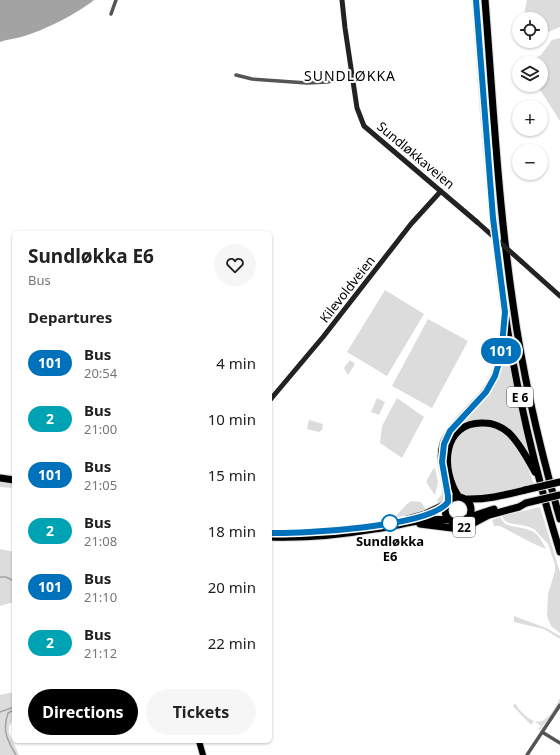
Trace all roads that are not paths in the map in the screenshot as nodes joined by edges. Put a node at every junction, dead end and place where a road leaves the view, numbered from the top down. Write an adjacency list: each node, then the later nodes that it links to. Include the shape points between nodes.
1 (116, 0): 5 (street)
2 (342, 0): 7 (main road, Sundløkkaveien)
3 (476, 0): 10 (highway, E 6, via 486,143)
4 (485, 0): 20 (highway, E 6, via 503,226 516,326 532,410)
5 (111, 14)
6 (236, 75): 7 (street, via 252,79 307,83)
7 (353, 77): 8 (main road, Sundløkkaveien, via 357,108 364,126)
8 (441, 192): 9 (main road, Sundløkkaveien, bridge); 11 (main road, Kilevoldveien, via 410,224 323,337)
9 (560, 296)
10 (505, 312): 14 (highway, E 6, via 519,393); 18 (highway, E 6, via 501,356 495,376 486,392 450,431 444,444 442,462)
11 (272, 398)
12 (0, 478): 13 (highway)
13 (12, 480)
14 (540, 480): 17 (highway, E 6, via 521,448 508,433 487,423 472,424 459,431 448,448 450,481); 27 (highway, E 6)
15 (560, 482): 17 (highway, 22, bridge, via 495,497)
16 (560, 495): 19 (highway, 22, bridge)
17 (462, 498): 18 (highway, 22, via 453,498); 21 (highway, 22, via 471,508)
18 (447, 503): 23 (highway, 22, via 445,515); 25 (highway, 22, via 425,514 374,526 325,532)
19 (526, 503): 21 (highway, 22); 24 (highway, 22, via 489,515 460,529 422,524)
20 (558, 509): 22 (highway, E 6)
21 (467, 518): 23 (highway, 22, via 461,522)
22 (560, 519)
23 (450, 520): 24 (highway, 22, via 432,519)
24 (399, 525): 26 (highway, 22, via 325,535)
25 (272, 533)
26 (272, 537)
27 (560, 552)
28 (560, 705): 29 (street)
29 (542, 732): 31 (street); 33 (street)
30 (200, 743): 32 (main road)
31 (560, 743)
32 (203, 755)
33 (527, 755)

